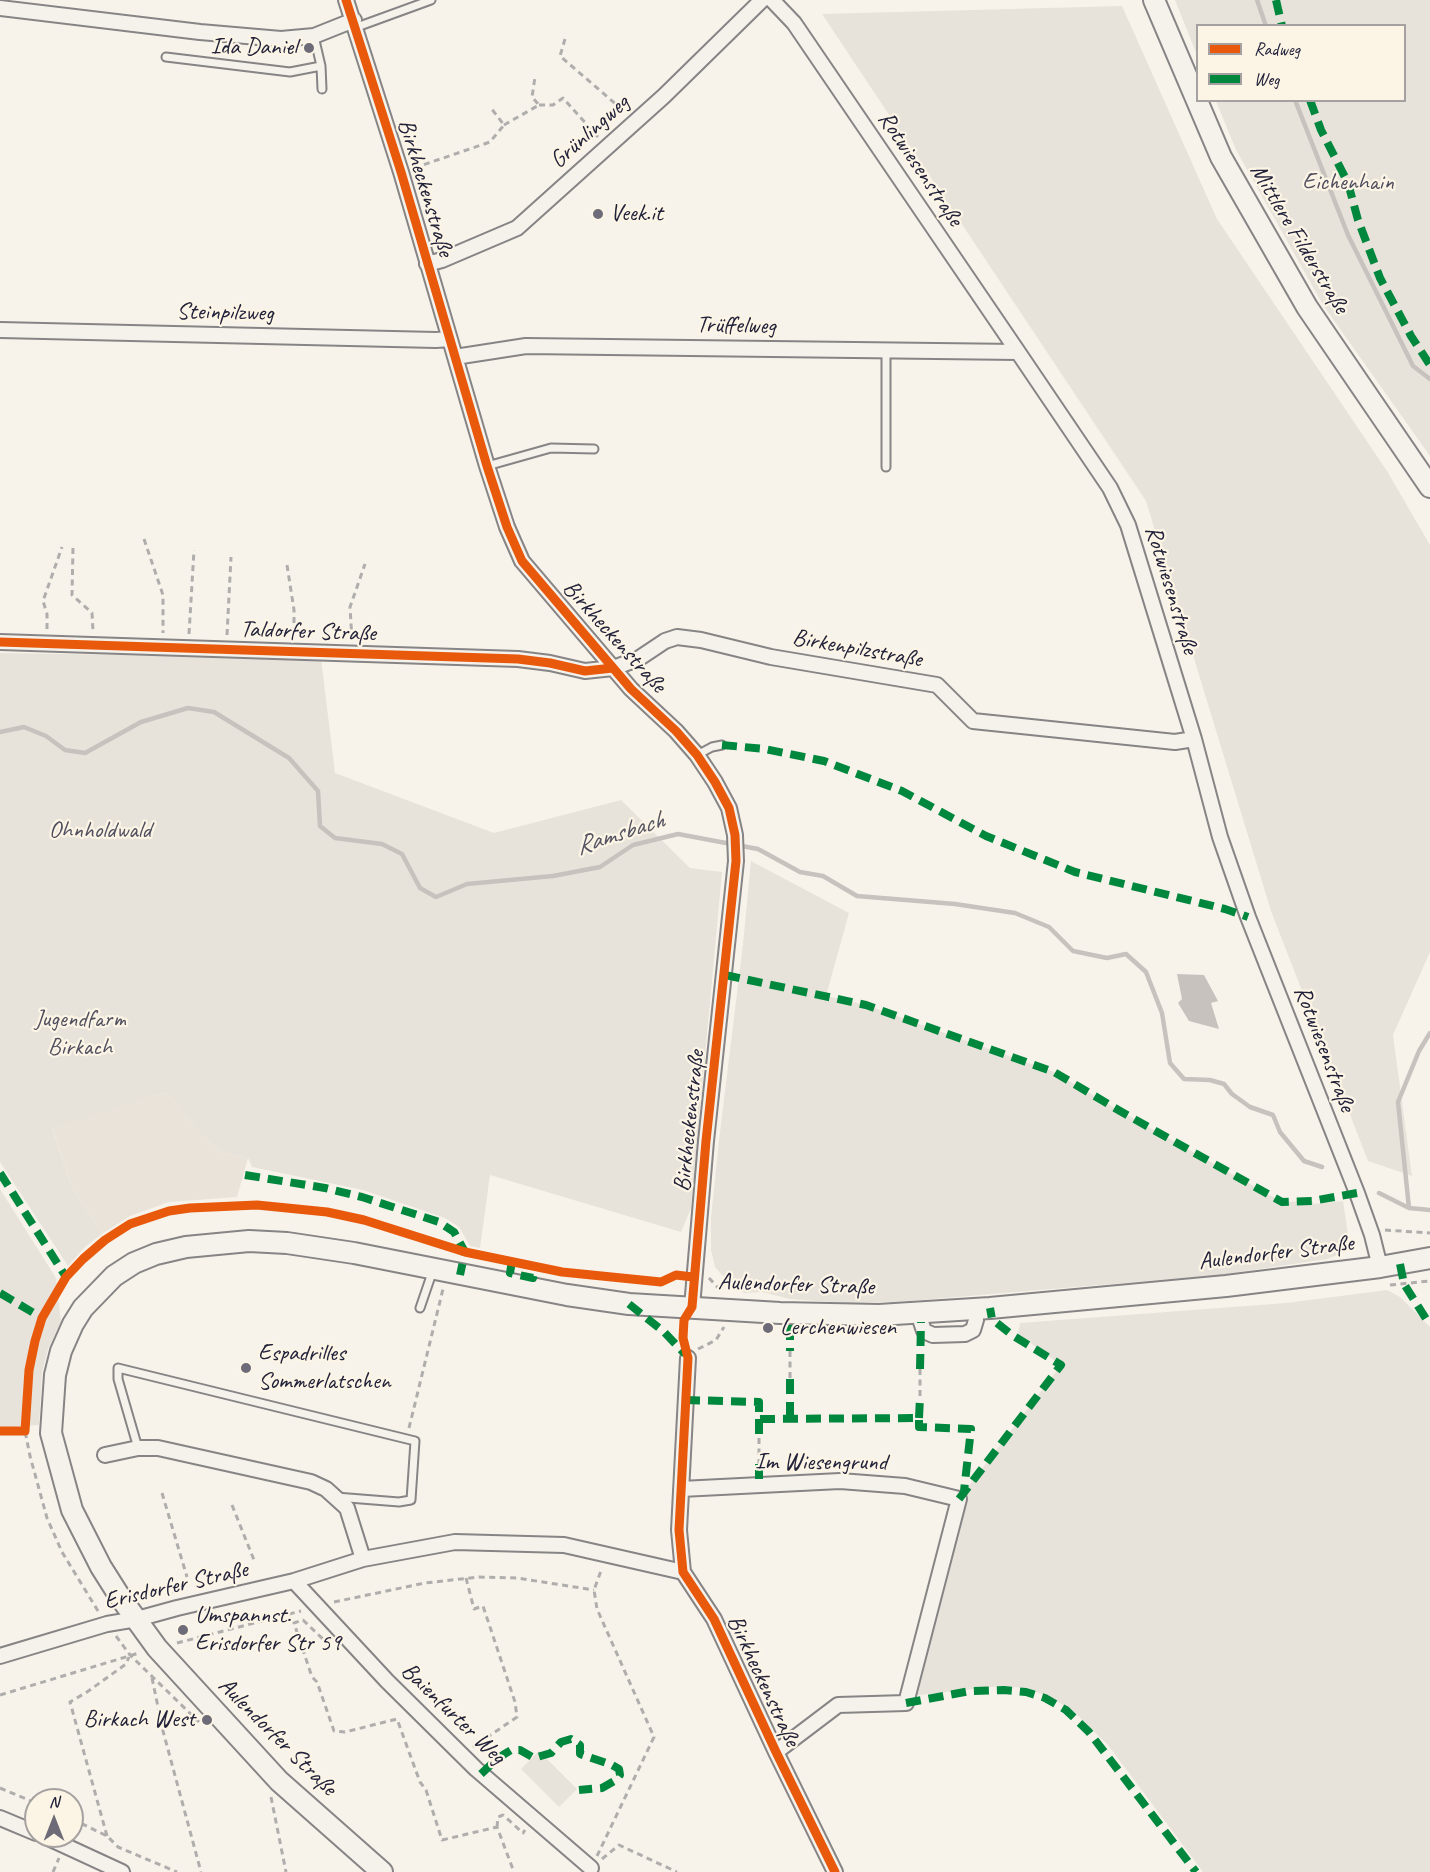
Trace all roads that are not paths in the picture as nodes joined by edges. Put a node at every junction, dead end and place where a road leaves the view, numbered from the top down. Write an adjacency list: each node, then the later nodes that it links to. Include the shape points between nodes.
1 (346, 0): 7 (street, Birkheckenstraße)
2 (431, 0): 7 (lane)
3 (762, 0): 14 (street, Grünlingweg, via 517,228)
4 (772, 0): 18 (street, Rotwiesenstraße, via 794,23)
5 (1154, 0): 12 (main road, Mittlere Filderstraße)
6 (0, 8): 8 (street, via 200,32 281,39)
7 (355, 24): 8 (street); 14 (street, Birkheckenstraße)
8 (314, 36): 10 (lane)
9 (166, 57): 10 (lane, via 290,72)
10 (321, 66): 11 (lane)
11 (322, 89)
12 (1196, 98)
13 (1198, 102): 23 (main road, Mittlere Filderstraße, via 1221,157 1306,307)
14 (427, 264): 16 (street, Birkheckenstraße)
15 (0, 330): 16 (street, Steinpilzweg)
16 (450, 339): 19 (street, Birkheckenstraße)
17 (886, 350): 18 (street, Trüffelweg); 19 (street, Trüffelweg, via 526,346); 22 (lane)
18 (1017, 352): 26 (street, Rotwiesenstraße, via 1110,488 1128,525)
19 (454, 357): 21 (street, Birkheckenstraße)
20 (594, 449): 21 (lane, via 551,448)
21 (487, 466): 25 (street, Birkheckenstraße, via 522,561)
22 (886, 467)
23 (1430, 488)
24 (0, 642): 25 (street, Taldorfer Straße, via 518,659 585,671)
25 (613, 668): 26 (street, Birkenpilzstraße, via 638,659 665,641 701,640 771,657 937,685 973,721 1176,742); 28 (street, Birkheckenstraße)
26 (1194, 739): 30 (street, Rotwiesenstraße, via 1220,837 1372,1235)
27 (722, 745): 28 (lane)
28 (697, 755): 32 (street, Birkheckenstraße, via 729,808 736,861)
29 (1430, 1258): 30 (main road, Aulendorfer Straße)
30 (1380, 1267): 32 (main road, Aulendorfer Straße, via 1227,1286 910,1313 780,1313)
31 (433, 1269): 32 (main road, Aulendorfer Straße, via 567,1295 629,1304); 33 (lane); 44 (main road, Aulendorfer Straße, via 288,1243 249,1241 186,1247 134,1263 114,1276 83,1308 61,1351 51,1432 66,1491 86,1541)
32 (692, 1307)
33 (420, 1308)
34 (976, 1320): 35 (street, via 973,1330 965,1334 933,1335 924,1331)
35 (921, 1322)
36 (688, 1358): 39 (street, Birkheckenstraße)
37 (138, 1448): 38 (street); 40 (street, via 291,1477 311,1482); 40 (lane, via 118,1368 415,1441 411,1500)
38 (105, 1455)
39 (681, 1489): 42 (street, Birkheckenstraße); 46 (street, Im Wiesengrund, via 840,1481 905,1486 959,1499 906,1703 838,1705)
40 (336, 1497): 41 (street, via 347,1508)
41 (363, 1559): 42 (street, Erisdorfer Straße, via 455,1542 564,1545); 43 (street, Erisdorfer Straße)
42 (683, 1572): 46 (street, Birkheckenstraße, via 714,1619)
43 (294, 1581): 44 (street, Erisdorfer Straße); 50 (street, Baienfurter Weg, via 462,1755)
44 (137, 1619): 45 (street, Erisdorfer Straße); 52 (main road, Aulendorfer Straße, via 157,1648 279,1781)
45 (0, 1656)
46 (776, 1752): 53 (street, Birkheckenstraße)
47 (0, 1818): 48 (street)
48 (24, 1828)
49 (70, 1848): 51 (street)
50 (591, 1868)
51 (122, 1872)
52 (382, 1872)
53 (835, 1872)

